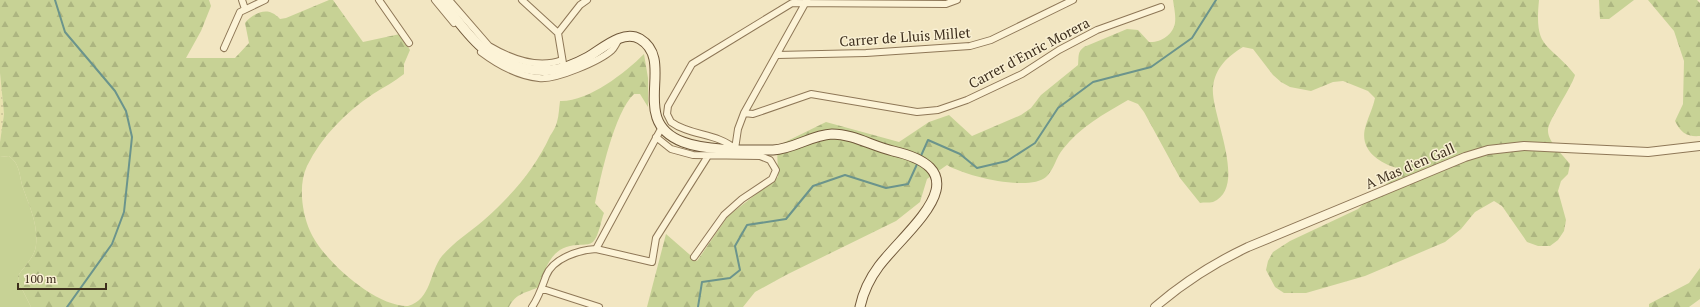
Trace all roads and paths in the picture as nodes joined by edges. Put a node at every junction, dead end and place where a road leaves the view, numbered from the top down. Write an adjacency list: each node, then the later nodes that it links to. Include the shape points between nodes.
1 (242, 0): 13 (street)
2 (266, 0): 13 (street)
3 (379, 0): 16 (street)
4 (434, 0): 15 (street, via 480,51 495,63 540,79 560,75 597,60 613,49)
5 (441, 0): 19 (main road, via 475,41 497,57 536,70 551,70)
6 (449, 0): 19 (street, via 489,46 496,50 538,64)
7 (522, 0): 14 (street)
8 (586, 0): 14 (street)
9 (956, 0): 11 (street, via 946,4)
10 (1073, 0): 18 (street, Carrer de Lluis Millet, via 991,40 970,46 866,53)
11 (807, 2): 18 (street); 24 (street, via 792,3 692,64 668,106 667,114 671,122 677,126 724,140)
12 (1161, 6): 20 (street, Carrer d'Enric Morera, via 1097,30 1022,74 938,110 917,112 811,94 753,114)
13 (245, 9): 17 (street, via 240,12)
14 (558, 33): 19 (street)
15 (619, 39): 19 (main road, via 587,58); 21 (main road, via 636,37 652,52 655,65 653,103)
16 (409, 43)
17 (224, 48)
18 (777, 55): 20 (street)
19 (563, 63)
20 (744, 113): 24 (street)
21 (662, 127): 22 (street); 24 (main road, via 675,138 689,144)
22 (656, 138): 25 (street, via 671,149); 26 (street)
23 (1700, 146): 32 (street, A Mas d'en Gall, via 1648,152 1524,146 1488,150 1464,157 1248,247 1190,279)
24 (735, 148): 31 (main road, via 779,150 821,135 842,134 912,156 930,167 936,180 932,202 923,216 878,267)
25 (708, 156): 26 (street, via 656,238 652,262); 27 (street, via 760,156 770,160 776,170 772,179 724,215)
26 (596, 249): 28 (street, via 570,254 559,261 546,275)
27 (694, 257)
28 (543, 289): 29 (street); 30 (street)
29 (532, 307)
30 (599, 307)
31 (860, 307)
32 (1155, 307)

